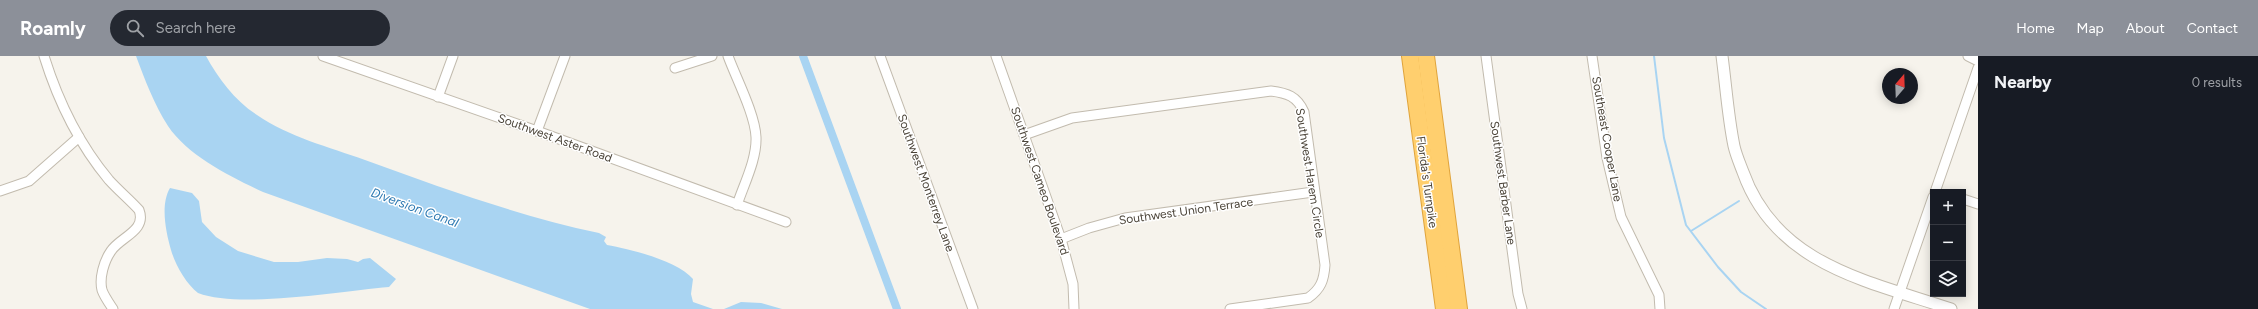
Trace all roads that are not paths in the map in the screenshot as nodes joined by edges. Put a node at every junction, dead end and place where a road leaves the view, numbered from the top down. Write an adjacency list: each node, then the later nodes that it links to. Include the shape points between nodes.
1 (44, 56): 21 (street, via 55,89)
2 (324, 56): 18 (street, Southwest Aster Road)
3 (453, 56): 18 (street)
4 (565, 56): 19 (street)
5 (712, 56): 16 (street)
6 (728, 56): 27 (street, via 752,119 756,137)
7 (880, 56): 33 (street, Southwest Monterrey Lane)
8 (996, 56): 20 (street, Southwest Cameo Boulevard)
9 (1410, 56): 36 (highway, Florida's Turnpike)
10 (1426, 56): 37 (highway, Florida's Turnpike)
11 (1486, 56): 38 (street, Southwest Barber Lane)
12 (1592, 56): 39 (street, Southeast Cooper Lane, via 1607,158 1621,217 1659,296)
13 (1722, 56): 31 (street, via 1734,148 1748,187 1767,218 1787,240 1811,256)
14 (1968, 56): 15 (street)
15 (1978, 61)
16 (675, 68)
17 (1978, 68): 22 (street)
18 (438, 97): 19 (street, Southwest Aster Road)
19 (537, 131): 27 (street, Southwest Aster Road)
20 (1024, 135): 24 (street, Southwest Harem Circle, via 1072,118 1271,91 1287,93 1299,102 1304,112); 30 (street, Southwest Cameo Boulevard)
21 (79, 137): 23 (street, via 29,181); 32 (street, via 109,179 139,210 141,219 138,227 111,250 103,268 102,290)
22 (1938, 189)
23 (0, 191)
24 (1313, 192): 30 (street, Southwest Union Terrace, via 1125,218); 35 (street, Southwest Harem Circle, via 1325,265 1324,278 1317,292 1308,298)
25 (1966, 200): 26 (street)
26 (1978, 204)
27 (737, 205): 29 (street, Southwest Aster Road)
28 (1930, 212): 31 (street)
29 (786, 222)
30 (1061, 239): 34 (street, Southwest Cameo Boulevard, via 1073,284)
31 (1900, 292): 40 (street); 41 (street)
32 (112, 309)
33 (973, 309)
34 (1074, 309)
35 (1230, 309)
36 (1444, 309)
37 (1459, 309)
38 (1522, 309)
39 (1660, 309)
40 (1894, 309)
41 (1951, 309)

